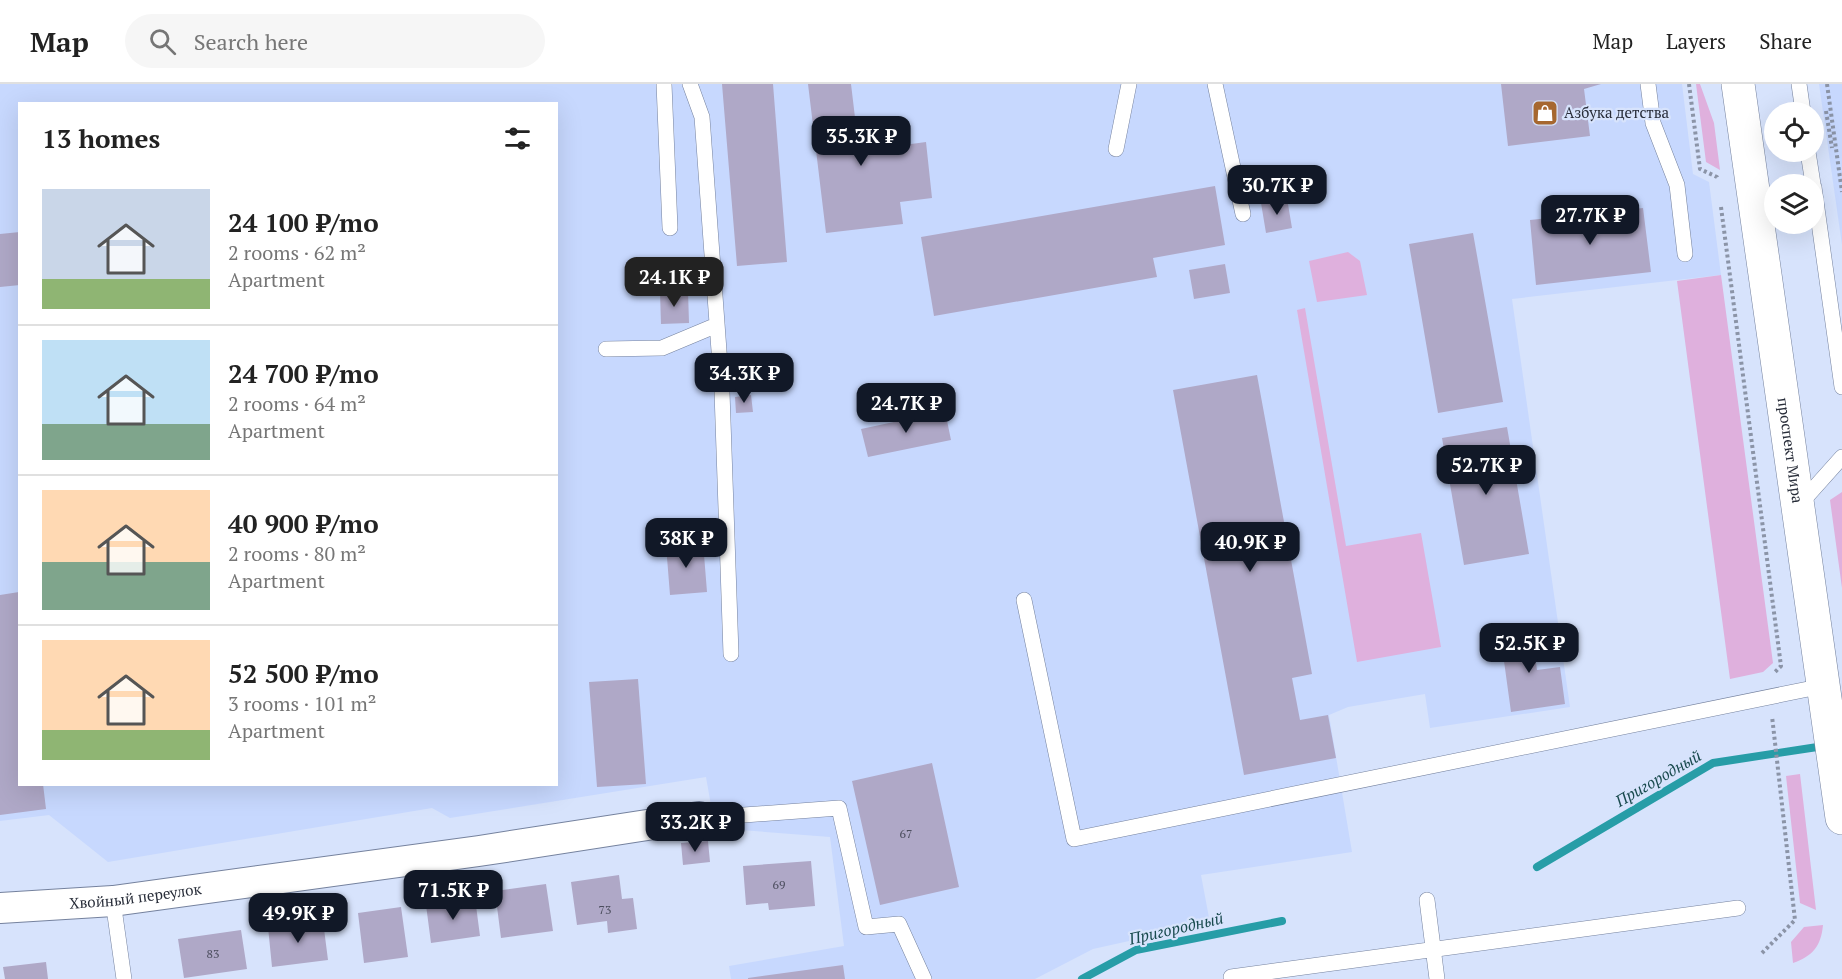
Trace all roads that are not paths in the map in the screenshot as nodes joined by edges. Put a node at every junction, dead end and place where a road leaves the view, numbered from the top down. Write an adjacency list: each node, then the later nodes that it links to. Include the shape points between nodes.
1 (664, 84): 11 (lane)
2 (690, 84): 14 (lane, via 702,117)
3 (1129, 84): 9 (lane)
4 (1215, 84): 10 (lane)
5 (1648, 84): 13 (lane, via 1653,123 1677,185)
6 (1738, 84): 18 (main road, проспект Мира)
7 (1799, 84): 8 (lane)
8 (1802, 102)
9 (1116, 149)
10 (1243, 214)
11 (670, 228)
12 (1820, 234): 16 (lane)
13 (1685, 254)
14 (717, 325): 15 (lane, via 662,348); 20 (lane)
15 (606, 349)
16 (1842, 387)
17 (1842, 457): 18 (lane)
18 (1798, 506): 21 (main road, проспект Мира)
19 (1024, 600): 21 (lane, via 1074,839)
20 (731, 654)
21 (1823, 686): 24 (main road, проспект Мира)
22 (744, 815): 32 (lane, via 839,807 866,927 899,924)
23 (699, 817): 26 (street, Хвойный переулок)
24 (1842, 818)
25 (1427, 900): 29 (lane)
26 (113, 901): 27 (street, Хвойный переулок); 31 (lane)
27 (0, 908)
28 (1738, 908): 29 (lane)
29 (1434, 950): 30 (lane); 33 (lane)
30 (1231, 977)
31 (124, 979)
32 (924, 979)
33 (1437, 979)

